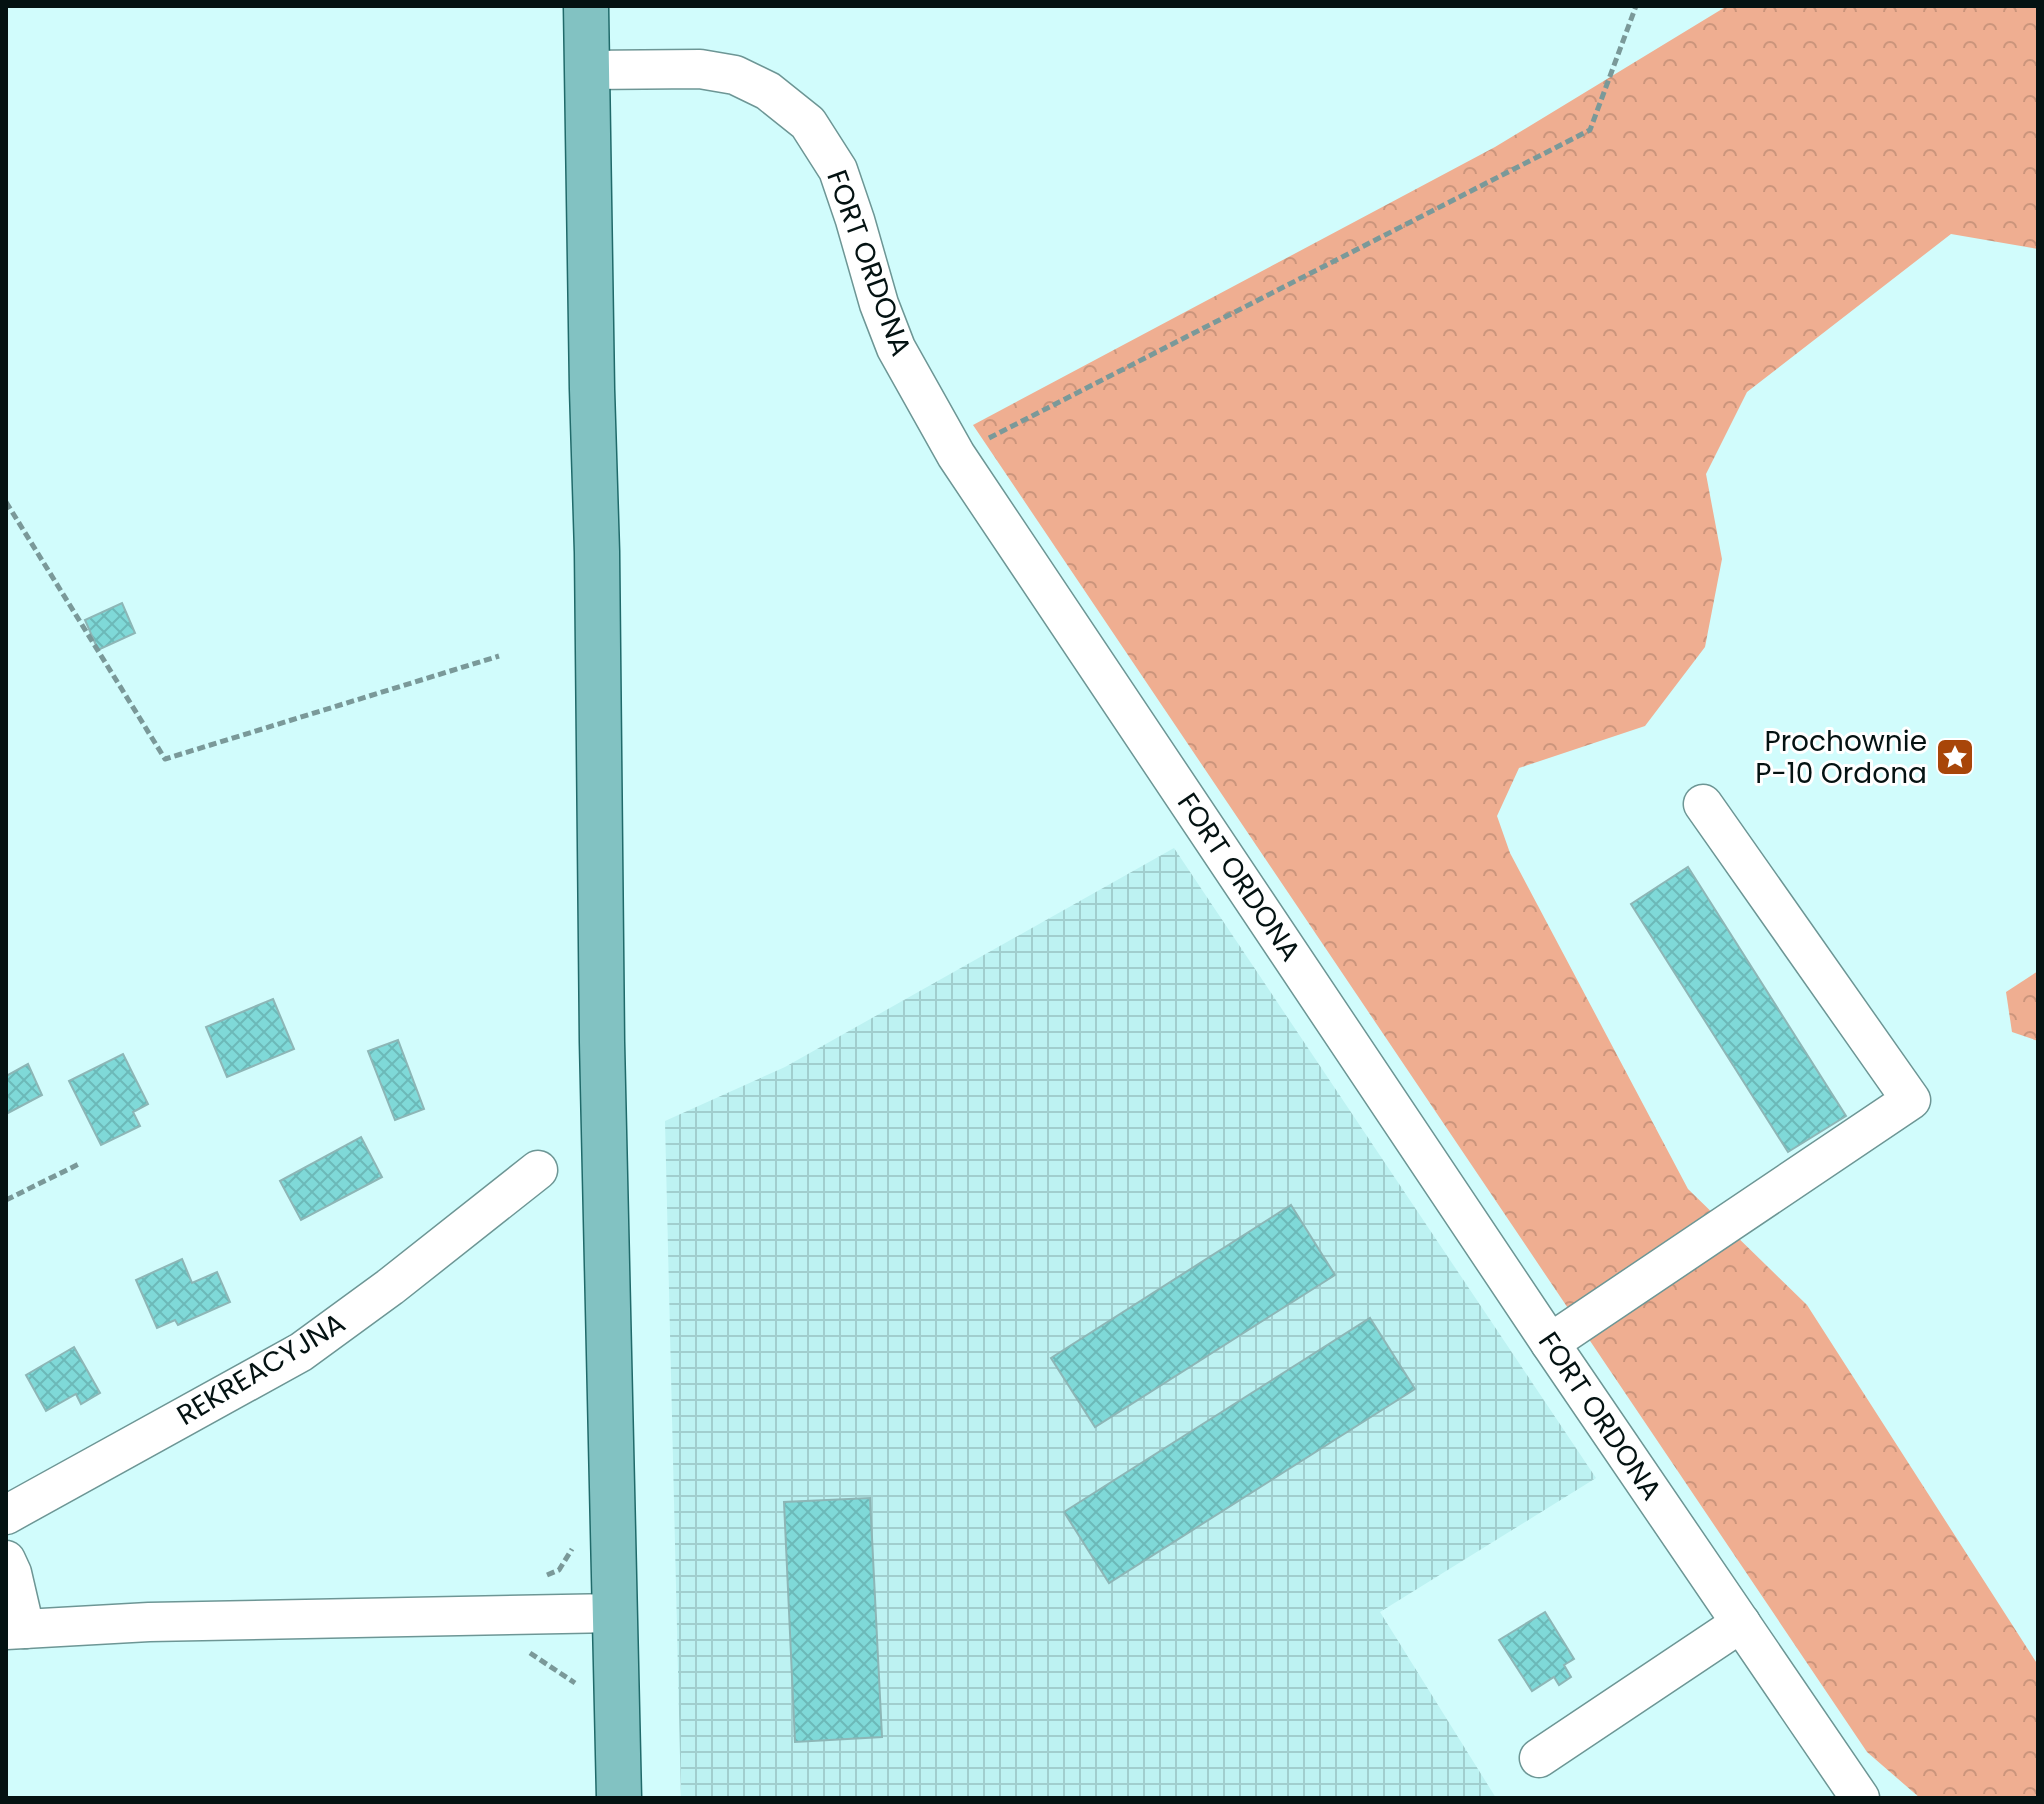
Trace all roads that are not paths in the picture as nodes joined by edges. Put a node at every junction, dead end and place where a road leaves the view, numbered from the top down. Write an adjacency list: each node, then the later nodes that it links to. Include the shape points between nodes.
1 (586, 6): 2 (main road)
2 (587, 70): 5 (street, FORT ORDONA, via 700,69 735,75 768,91 808,123 838,170 896,348 956,455); 8 (main road)
3 (1703, 804): 5 (street, via 1911,1100)
4 (538, 1170): 6 (street, REKREACYJNA, via 301,1352)
5 (1550, 1343): 9 (street, FORT ORDONA)
6 (6, 1515)
7 (6, 1560): 10 (street, via 12,1573)
8 (616, 1613): 10 (street); 12 (main road)
9 (1741, 1623): 11 (street); 13 (street, FORT ORDONA)
10 (16, 1629)
11 (1539, 1758)
12 (619, 1798)
13 (1860, 1798)

